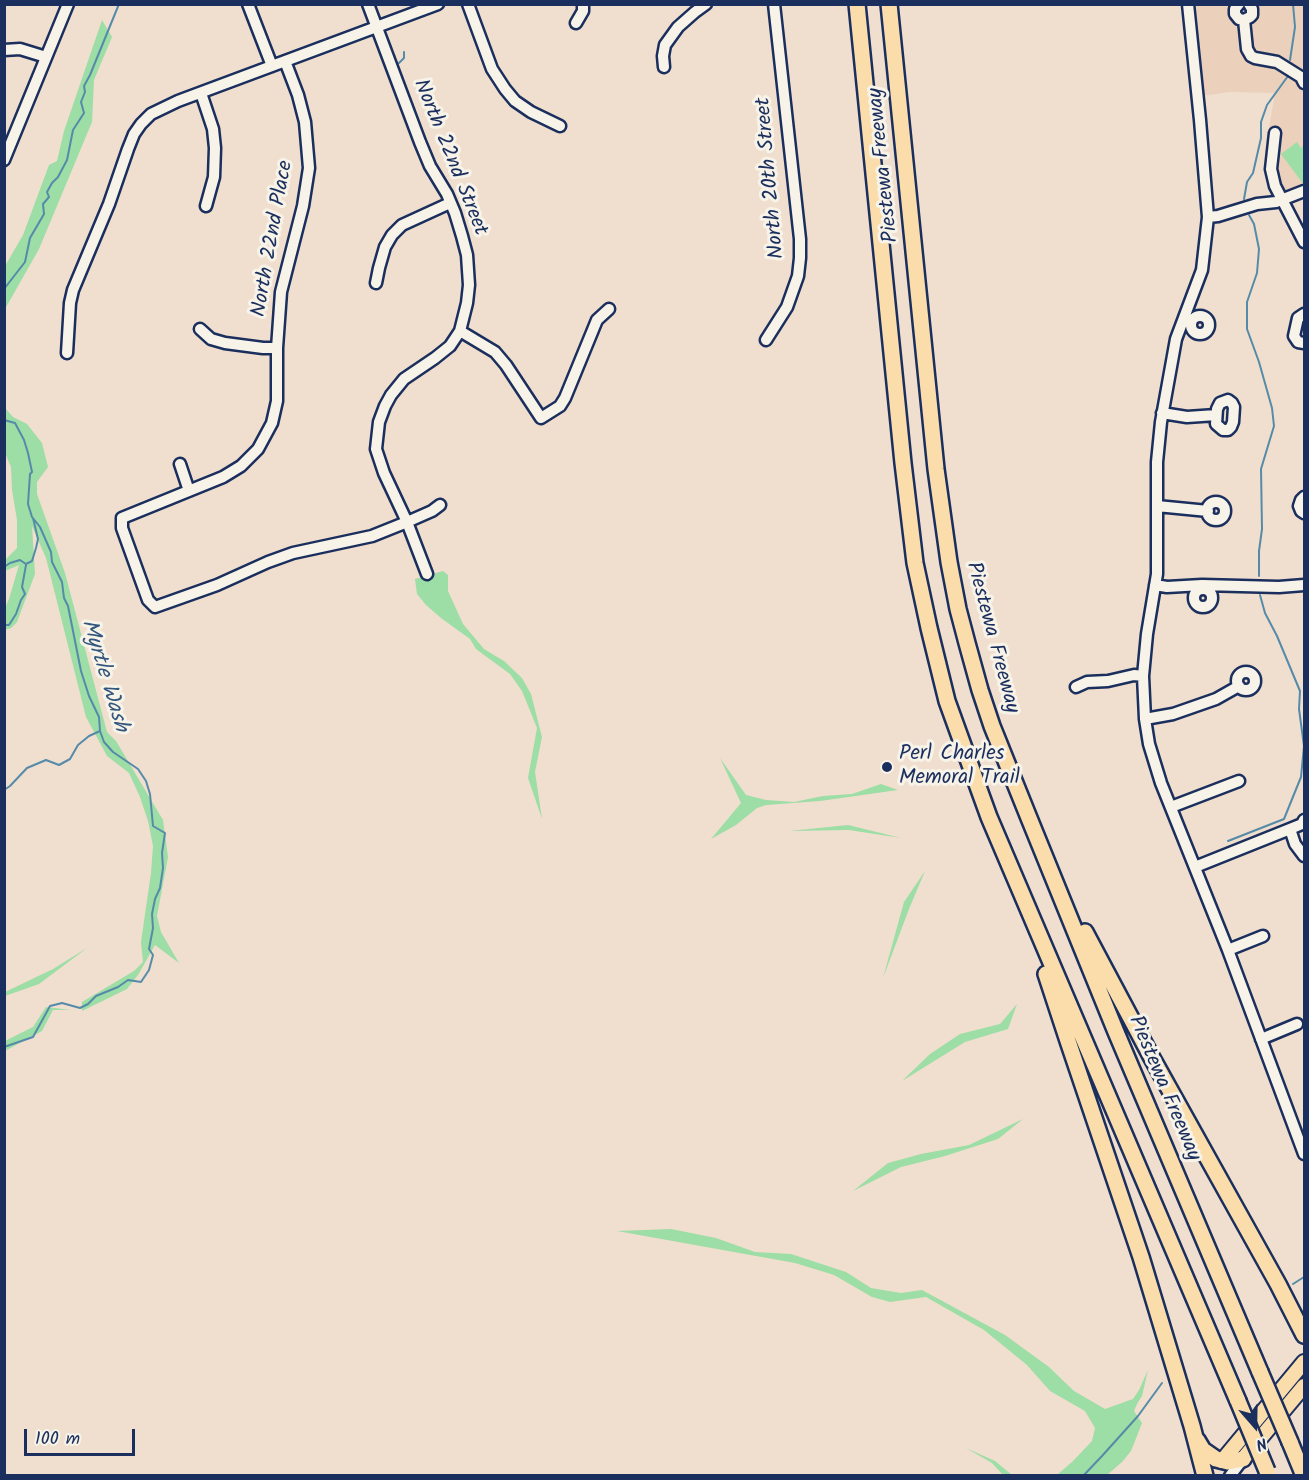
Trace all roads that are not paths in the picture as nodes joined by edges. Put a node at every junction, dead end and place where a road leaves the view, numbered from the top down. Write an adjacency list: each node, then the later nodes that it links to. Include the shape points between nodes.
1 (68, 4): 18 (street)
2 (248, 4): 20 (street)
3 (368, 4): 16 (street, North 22nd Street)
4 (438, 4): 16 (street)
5 (468, 4): 24 (street, via 492,69 505,89 531,112)
6 (583, 4): 15 (street)
7 (706, 4): 21 (street, via 678,27 665,45)
8 (774, 4): 38 (street, North 20th Street, via 800,258 787,307)
9 (857, 4): 66 (highway, Piestewa Freeway, via 915,563 947,701)
10 (889, 4): 65 (highway, Piestewa Freeway, via 949,562 980,690)
11 (1188, 4): 31 (street)
12 (1239, 4): 14 (street, via 1235,14)
13 (1249, 4): 14 (street, via 1252,15)
14 (1244, 20): 22 (street, via 1251,56 1277,62)
15 (576, 23)
16 (377, 27): 19 (street); 29 (street, North 22nd Street, via 420,142)
17 (4, 50): 18 (street, via 20,49)
18 (46, 57): 26 (street)
19 (285, 61): 20 (street); 40 (street, North 22nd Place, via 304,116 309,168 281,292)
20 (272, 66): 23 (street)
21 (664, 67)
22 (1305, 83)
23 (201, 93): 30 (street, via 215,148 214,177); 41 (street, via 151,114 134,134 73,290)
24 (560, 126)
25 (1275, 133): 28 (street, via 1271,169)
26 (4, 160)
27 (1305, 192): 28 (street)
28 (1282, 199): 31 (street); 32 (street)
29 (450, 203): 33 (street, via 402,225 392,235); 37 (street, North 22nd Street, via 467,255 469,285)
30 (206, 206)
31 (1208, 218): 42 (street, via 1202,270 1188,321 1176,339)
32 (1305, 242)
33 (376, 283)
34 (609, 309): 37 (street, via 597,320 565,398 541,418 495,352)
35 (1305, 314): 39 (street, via 1298,318 1294,336)
36 (200, 329): 40 (street, via 211,339 225,343)
37 (460, 331): 51 (street, North 22nd Street, via 450,346 404,379 379,422 376,449)
38 (766, 340)
39 (1305, 343)
40 (277, 348): 45 (street, North 22nd Place, via 278,401 265,438 241,466)
41 (67, 353)
42 (1162, 412): 43 (street, via 1187,417); 48 (street)
43 (1216, 415)
44 (180, 464): 45 (street)
45 (189, 491): 51 (street, North 22nd Place, via 122,518 122,528 148,600 155,607 293,552 372,536)
46 (1305, 497): 50 (street, via 1299,506)
47 (440, 505): 51 (street)
48 (1157, 506): 49 (street); 53 (street)
49 (1208, 511)
50 (1305, 513)
51 (407, 522): 52 (street, North 22nd Street)
52 (427, 573)
53 (1155, 585): 54 (street); 55 (street)
54 (1305, 585)
55 (1143, 676): 57 (street, via 1087,682); 58 (street)
56 (1239, 686): 58 (street, via 1216,699)
57 (1076, 687)
58 (1145, 719): 60 (street, via 1154,762)
59 (1239, 781): 60 (street)
60 (1171, 807): 64 (street)
61 (1305, 820): 62 (street)
62 (1290, 830): 63 (street); 64 (street)
63 (1305, 856)
64 (1195, 867): 68 (street)
65 (1050, 868): 72 (highway); 83 (highway, Piestewa Freeway, bridge)
66 (1019, 888): 77 (highway, via 1142,1257); 80 (highway, Piestewa Freeway, bridge)
67 (1263, 936): 68 (street)
68 (1228, 950): 70 (street)
69 (1297, 1024): 70 (street)
70 (1261, 1038): 71 (street)
71 (1305, 1154)
72 (1278, 1284): 73 (highway, via 1296,1310); 74 (highway)
73 (1305, 1316)
74 (1305, 1335)
75 (1305, 1362): 79 (main road)
76 (1305, 1386): 78 (main road)
77 (1192, 1426): 79 (highway, via 1203,1449); 81 (highway)
78 (1243, 1459): 79 (highway); 82 (street)
79 (1221, 1468): 81 (street)
80 (1268, 1473)
81 (1205, 1475)
82 (1230, 1476)
83 (1304, 1476)

